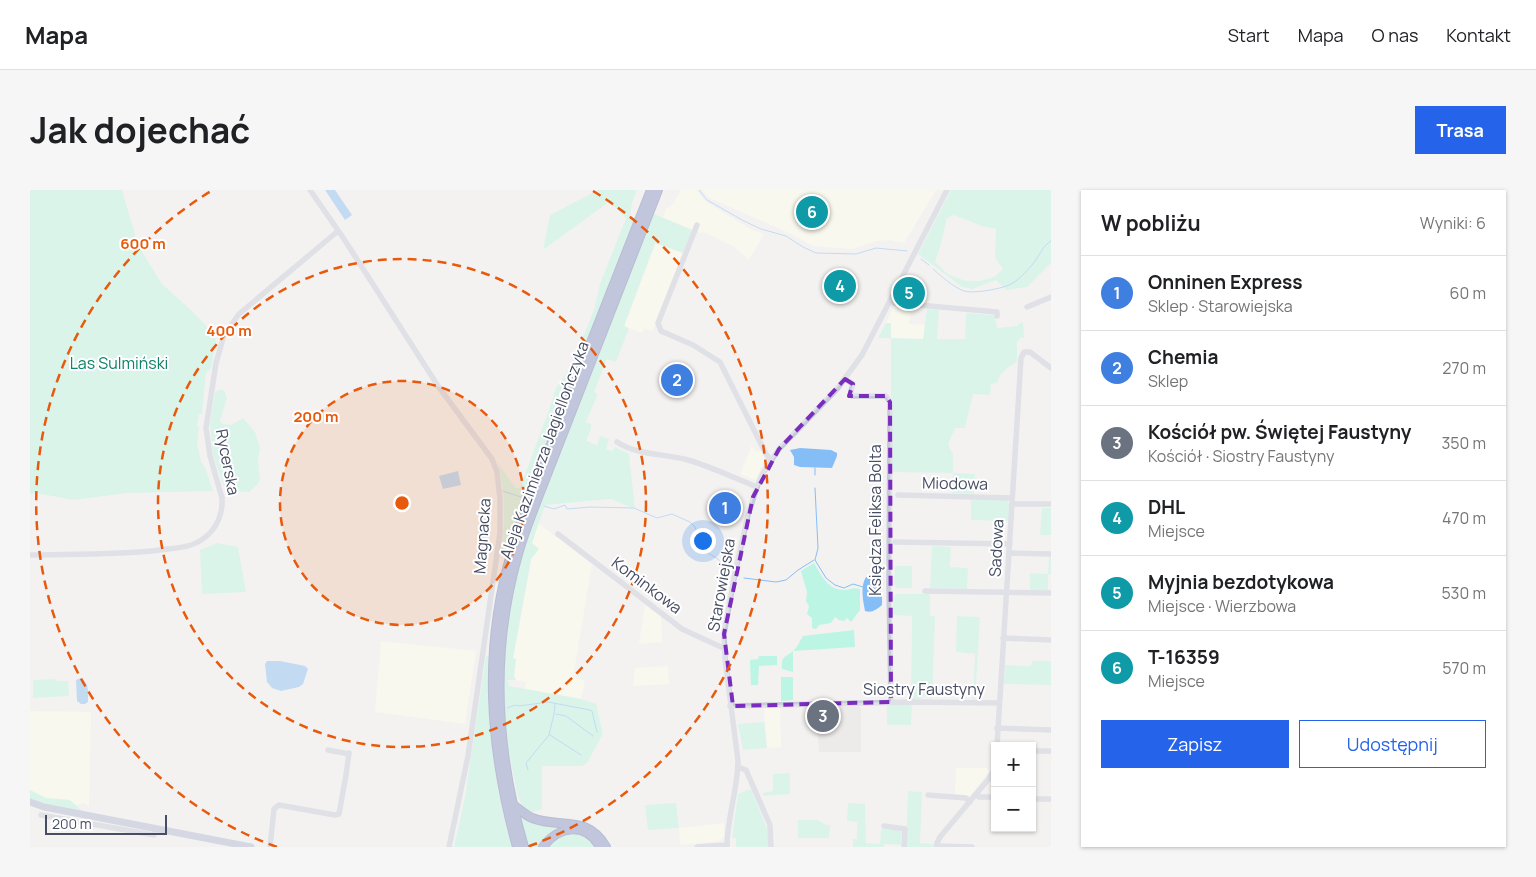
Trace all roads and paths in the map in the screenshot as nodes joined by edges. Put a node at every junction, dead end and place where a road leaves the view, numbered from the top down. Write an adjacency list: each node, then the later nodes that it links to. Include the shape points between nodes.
1 (310, 190): 6 (street, Magnacka)
2 (651, 190): 60 (highway, Aleja Kazimierza Jagiellończyka, via 526,508 505,579 494,643 493,714 498,767)
3 (658, 190): 49 (highway, Aleja Kazimierza Jagiellończyka, via 534,508 511,582 500,660 499,701)
4 (947, 190): 8 (street, Starowiejska)
5 (697, 225): 14 (street, via 658,323 659,328 720,362)
6 (338, 231): 24 (street, Rycerska, via 239,314 224,334 206,428 222,498 219,519 209,534 188,546 132,553); 59 (street, Magnacka, via 431,376 492,459 497,472 500,533 468,756)
7 (1051, 298): 9 (street)
8 (891, 300): 10 (street, via 997,312); 12 (street, Starowiejska, via 865,350)
9 (1028, 307)
10 (997, 316)
11 (1051, 368): 17 (street, Sadowa, via 1030,352 1024,352 1021,358)
12 (845, 379): 14 (street, Starowiejska); 31 (street, Księdza Feliksa Bolta, via 854,384 852,396 886,396 890,402)
13 (618, 442): 15 (street, via 635,450 687,460)
14 (771, 460): 15 (street, Starowiejska)
15 (757, 487): 30 (street, Starowiejska, via 735,573)
16 (898, 495): 17 (street, Miodowa)
17 (1012, 501): 18 (street, Miodowa); 21 (street, Sadowa)
18 (1051, 504)
19 (558, 534): 30 (street, Kominkowa, via 682,628)
20 (895, 542): 21 (street)
21 (1010, 544): 22 (street, Sadowa)
22 (1009, 553): 23 (street); 26 (street, Sadowa)
23 (1051, 554)
24 (30, 555)
25 (925, 591): 26 (street)
26 (1007, 593): 27 (street); 28 (street, Sadowa)
27 (1051, 593)
28 (1003, 638): 29 (street); 32 (street, Sadowa)
29 (1051, 640)
30 (724, 647): 33 (street, Starowiejska)
31 (891, 702): 32 (street, Siostry Faustyny); 33 (street, Siostry Faustyny)
32 (998, 703): 34 (street, Sadowa)
33 (730, 706): 40 (street, Starowiejska)
34 (997, 728): 35 (street); 36 (street, Sadowa)
35 (1051, 730)
36 (996, 742)
37 (328, 750): 58 (street, via 349,753 339,814 279,805 274,809)
38 (1036, 751): 39 (street)
39 (1051, 751)
40 (738, 767): 56 (street, Starowiejska); 66 (street, via 746,770 768,816)
41 (991, 774): 42 (street)
42 (976, 794): 44 (street); 48 (street)
43 (928, 795): 48 (street, via 966,798)
44 (991, 797)
45 (1036, 799): 46 (street)
46 (1051, 799)
47 (30, 802): 51 (main road)
48 (970, 802): 68 (street, via 940,837)
49 (512, 804): 61 (highway, Aleja Kazimierza Jagiellończyka); 64 (highway, via 534,818 583,826 598,835)
50 (30, 806): 51 (main road)
51 (44, 807): 53 (street); 55 (main road)
52 (41, 815): 53 (street)
53 (49, 816): 55 (street, via 154,835)
54 (884, 826): 67 (street, via 905,829)
55 (155, 828): 57 (main road)
56 (727, 846): 65 (street)
57 (251, 847)
58 (270, 847)
59 (449, 847)
60 (517, 847)
61 (524, 847)
62 (543, 847): 63 (highway, via 552,836 572,829 585,832)
63 (600, 847)
64 (606, 847)
65 (697, 847)
66 (771, 847)
67 (904, 847)
68 (937, 847): 69 (street)
69 (972, 847)

